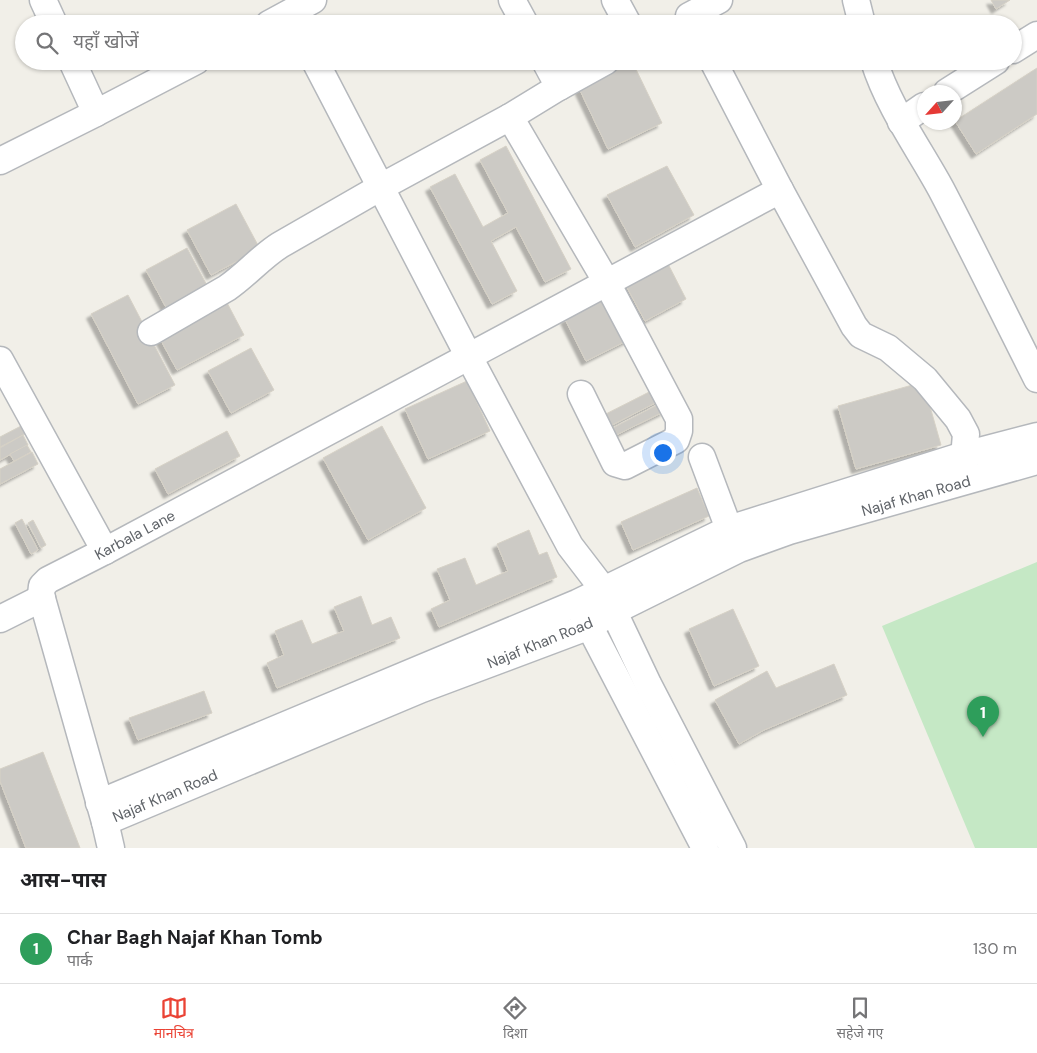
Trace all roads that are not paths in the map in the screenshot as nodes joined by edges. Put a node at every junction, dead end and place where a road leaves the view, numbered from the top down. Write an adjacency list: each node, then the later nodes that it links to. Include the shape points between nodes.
1 (43, 0): 7 (street)
2 (313, 0): 8 (street)
3 (512, 0): 9 (street)
4 (615, 0): 10 (street)
5 (719, 0): 11 (street)
6 (856, 0): 12 (street)
7 (50, 15)
8 (284, 15)
9 (520, 15)
10 (623, 15)
11 (695, 15)
12 (860, 15)
13 (1037, 35): 14 (street)
14 (1022, 44)
15 (76, 70): 26 (street)
16 (179, 70): 26 (street)
17 (320, 70): 30 (street)
18 (550, 70): 24 (street)
19 (590, 70): 24 (street)
20 (718, 70): 31 (street)
21 (877, 70): 28 (street)
22 (982, 70): 23 (street)
23 (958, 85)
24 (559, 87): 27 (street)
25 (917, 111): 28 (street)
26 (96, 113): 29 (street)
27 (510, 117): 30 (street); 32 (street)
28 (900, 122): 36 (street, via 940,188)
29 (0, 161)
30 (381, 187): 33 (street, via 270,251 227,288); 34 (street)
31 (780, 190): 32 (street, Karbala Lane); 39 (street, via 860,335 888,348 925,379 962,426 966,434)
32 (606, 282): 34 (street, Karbala Lane); 37 (street, via 679,420 676,440 625,466 615,463)
33 (151, 332)
34 (469, 357): 44 (street); 45 (street, Karbala Lane)
35 (0, 360): 45 (street)
36 (1037, 379)
37 (581, 394)
38 (1037, 436): 39 (street)
39 (964, 455): 42 (street); 43 (street)
40 (702, 458): 43 (street)
41 (1037, 462): 42 (street, Najaf Khan Road)
42 (962, 483): 43 (street, Najaf Khan Road, via 789,531)
43 (734, 539): 47 (street)
44 (570, 546): 47 (street); 48 (street)
45 (105, 551): 46 (street, Karbala Lane, via 48,580 42,586)
46 (42, 598): 49 (street); 51 (street)
47 (609, 600): 48 (street); 50 (street, Najaf Khan Road); 54 (street, via 648,684)
48 (577, 603): 50 (street); 51 (street)
49 (0, 618)
50 (590, 626): 51 (street, Najaf Khan Road); 53 (street)
51 (102, 812): 52 (street)
52 (111, 848)
53 (705, 848)
54 (733, 848)

